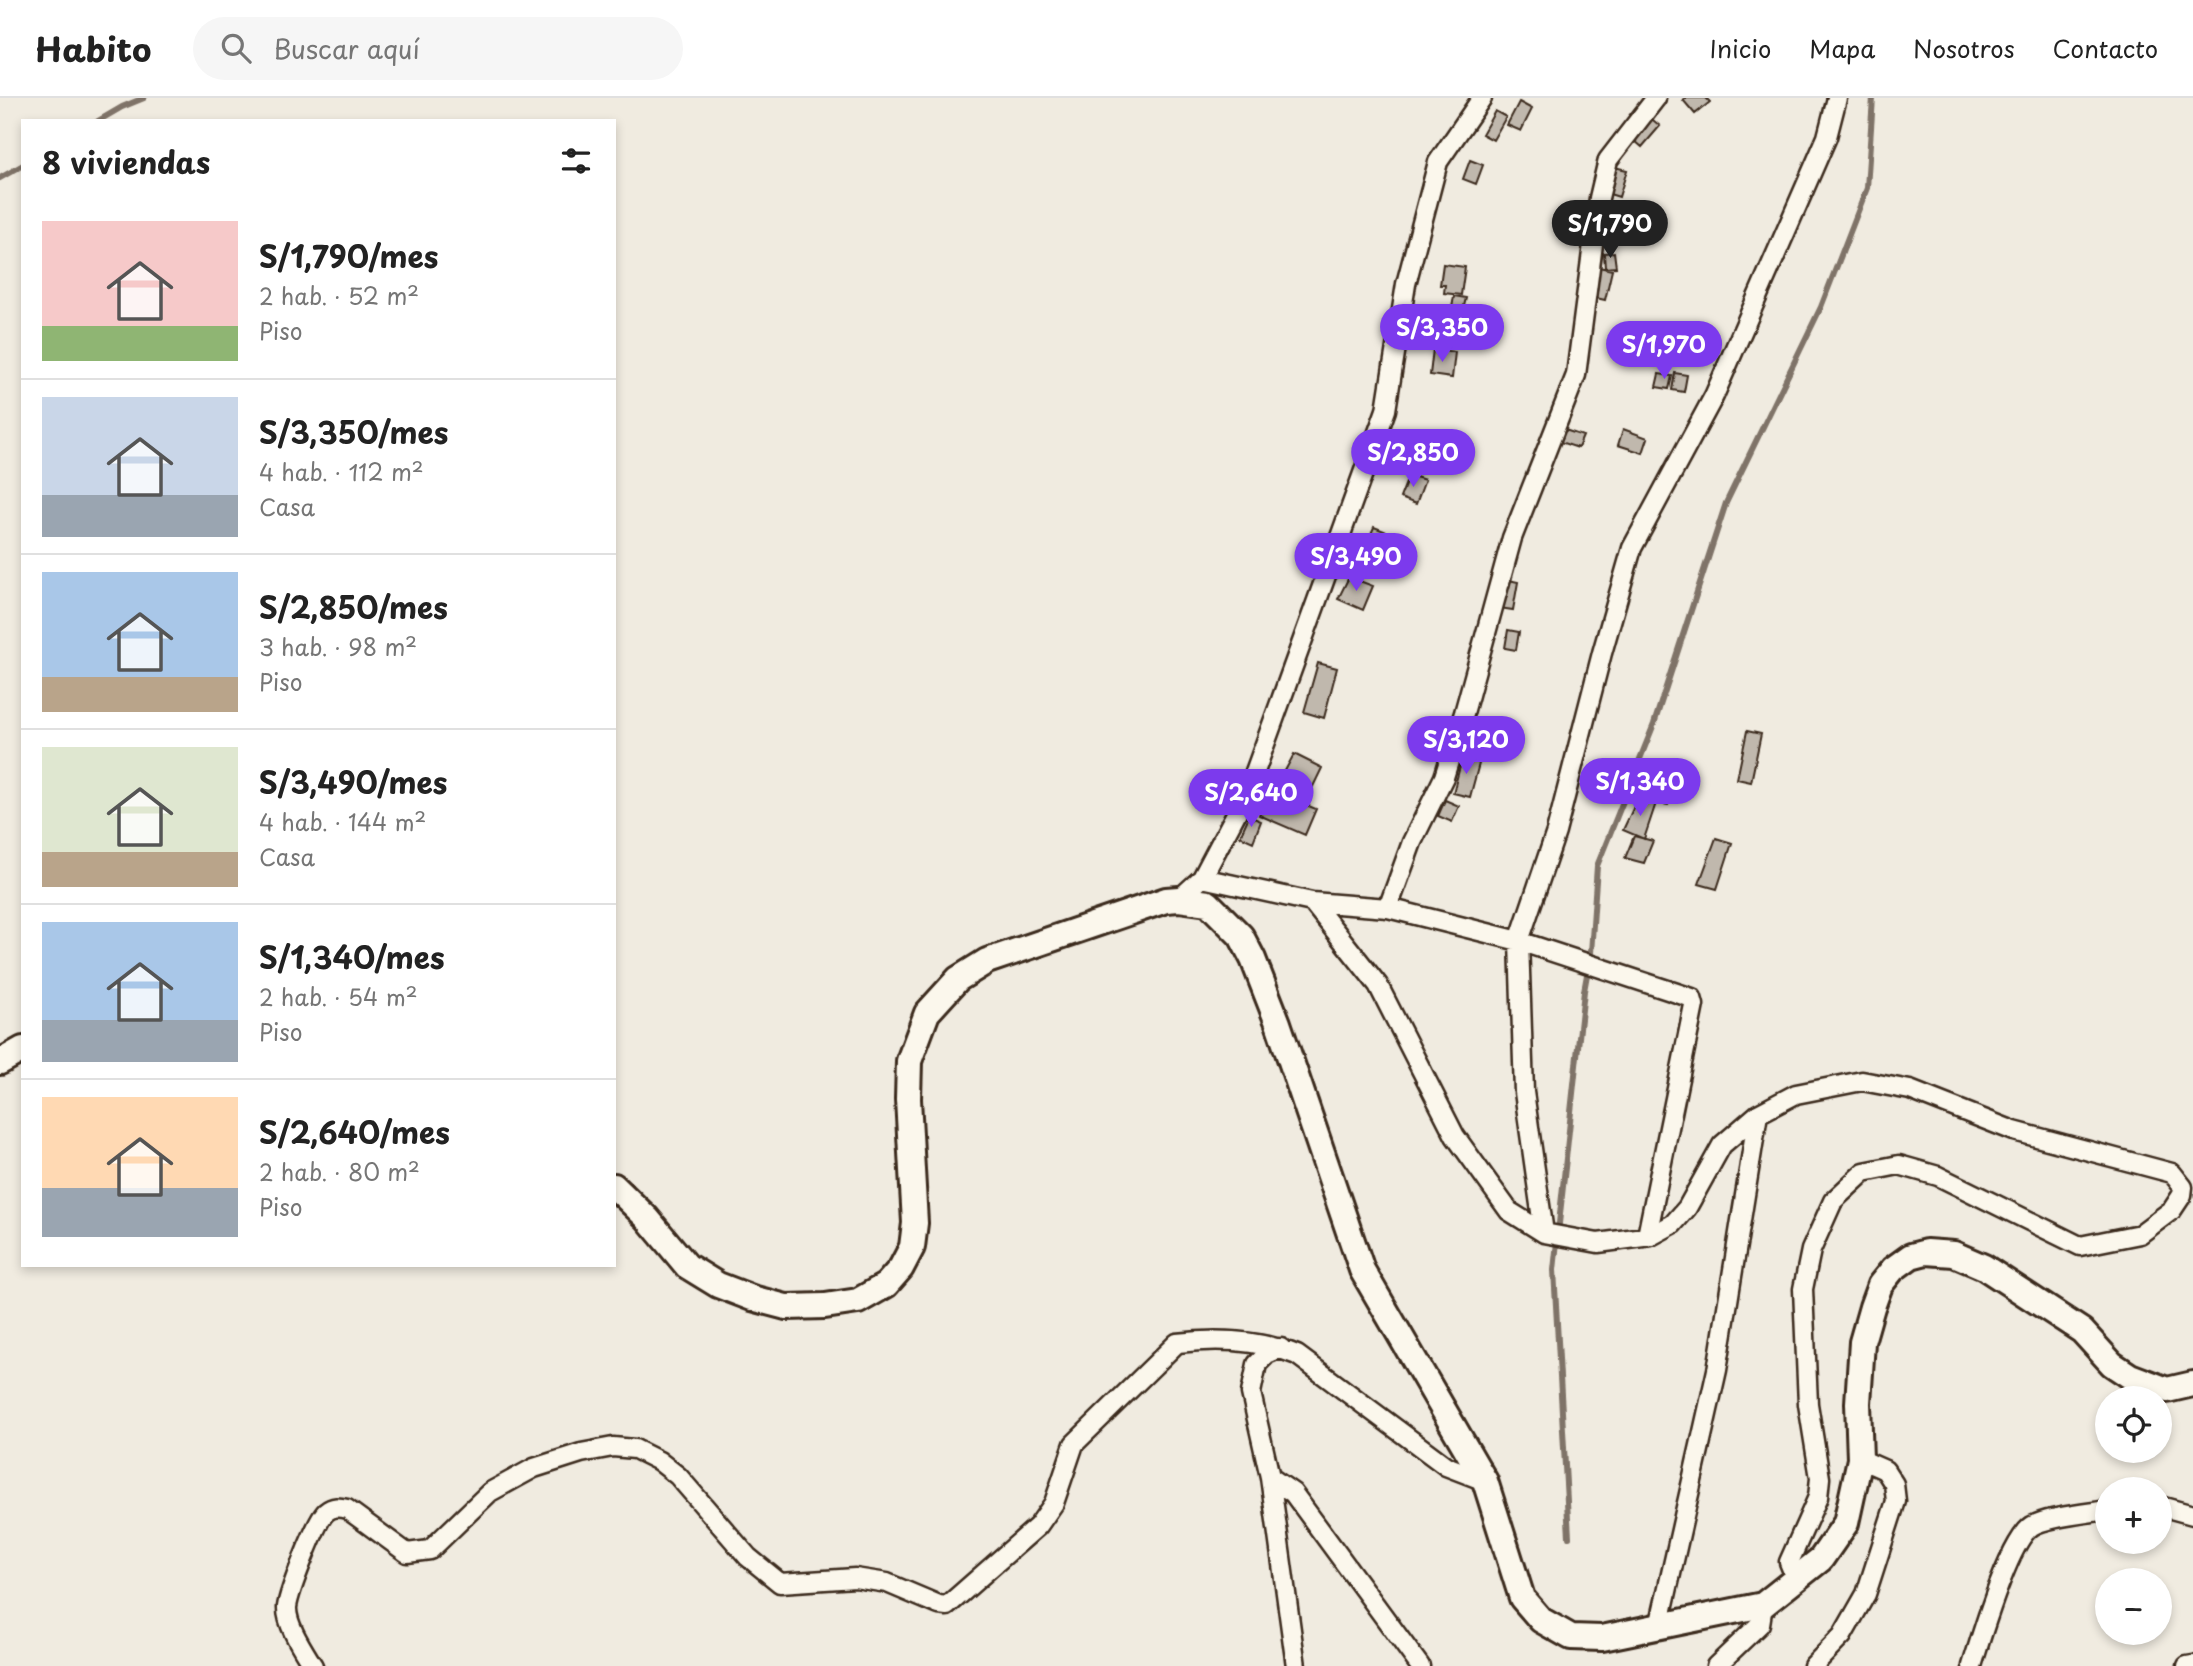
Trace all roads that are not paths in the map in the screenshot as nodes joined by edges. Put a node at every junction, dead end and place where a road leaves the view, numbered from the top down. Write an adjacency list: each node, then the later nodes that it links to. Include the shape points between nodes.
1 (1482, 98): 4 (street, via 1438,162 1406,284 1386,410 1248,791)
2 (1656, 98): 7 (street, via 1608,160 1601,180 1576,375 1512,538 1444,777 1412,842)
3 (1837, 98): 8 (street, via 1827,136 1714,396 1632,548 1556,832)
4 (1202, 878): 5 (street); 6 (street)
5 (1179, 899): 12 (main road, via 987,961 958,979 927,1013 909,1061 912,1247 886,1285 858,1301 786,1307 718,1285 687,1266); 19 (main road, via 1208,903 1241,936 1282,1036 1362,1270)
6 (1312, 902): 7 (street); 13 (street, via 1378,985 1455,1136 1509,1211)
7 (1388, 908): 8 (street)
8 (1519, 941): 13 (street, via 1524,1092); 14 (street, via 1692,999)
9 (21, 1050): 10 (main road)
10 (0, 1062)
11 (1758, 1114): 14 (street, via 1722,1145 1688,1208 1673,1224); 23 (street, via 1796,1094 1862,1081 1910,1090 2014,1131 2172,1173 2183,1187 2172,1210 2140,1234 2080,1246 1938,1175 1899,1165 1864,1172 1833,1201 1811,1250 1803,1289 1808,1404 1820,1478 1818,1497 1789,1562); 25 (street, via 1717,1370)
12 (616, 1188)
13 (1544, 1233): 14 (street, via 1598,1243)
14 (1647, 1236)
15 (1281, 1348): 18 (street, via 1257,1364 1251,1393); 19 (street, via 1297,1355 1446,1466); 27 (street, via 1228,1340 1177,1343 1074,1444 1054,1503 1038,1526 947,1606 887,1583 855,1578 780,1583 748,1557 678,1476 635,1449 614,1447 581,1453 534,1468 490,1492 430,1550 419,1553 407,1553 347,1509 335,1507 327,1511 310,1539 287,1608 295,1636)
16 (2193, 1384): 17 (main road, via 2167,1390 2130,1376 2112,1364 2082,1331 1984,1267 1954,1254 1926,1252 1911,1256 1894,1269 1880,1285 1872,1307 1862,1342)
17 (1860, 1459): 23 (main road, via 1846,1523 1821,1559); 31 (street, via 1885,1470 1896,1501 1866,1594 1842,1636)
18 (1270, 1476): 28 (street); 29 (street, via 1293,1493)
19 (1485, 1481): 25 (main road, via 1522,1598 1541,1620 1571,1637 1602,1638)
20 (2172, 1509): 22 (street)
21 (2095, 1512): 32 (street, via 2032,1526 2015,1548)
22 (2193, 1515)
23 (1796, 1579): 24 (main road)
24 (1763, 1605): 25 (main road); 30 (street, via 1760,1624)
25 (1659, 1627)
26 (2193, 1665): 33 (street)
27 (313, 1666)
28 (1296, 1666)
29 (1420, 1666)
30 (1716, 1666)
31 (1813, 1666)
32 (1972, 1666)
33 (2187, 1666)

